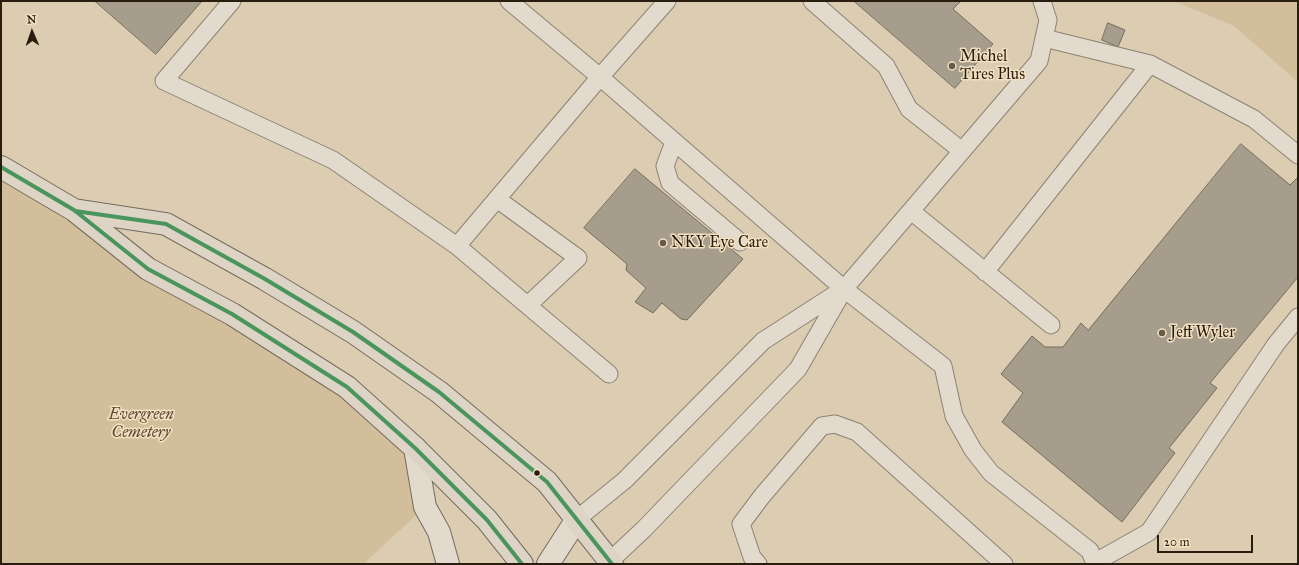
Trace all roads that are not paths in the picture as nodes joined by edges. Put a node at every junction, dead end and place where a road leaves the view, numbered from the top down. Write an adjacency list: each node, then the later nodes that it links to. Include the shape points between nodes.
1 (232, 1): 17 (lane, via 164,82 333,160)
2 (509, 1): 8 (lane)
3 (667, 1): 8 (lane)
4 (812, 1): 10 (lane, via 886,66 909,109)
5 (1042, 1): 6 (lane, via 1048,20)
6 (1044, 38): 7 (lane); 10 (lane, via 1039,61)
7 (1150, 64): 11 (lane, via 1254,119); 18 (lane)
8 (600, 78): 9 (lane); 13 (lane)
9 (674, 142): 16 (lane, via 665,166 670,183); 19 (lane)
10 (962, 151): 15 (lane)
11 (1298, 155)
12 (1, 167): 14 (main road)
13 (497, 199): 17 (lane); 20 (lane, via 578,258)
14 (74, 210): 24 (main road, via 148,269 232,314 347,387); 25 (main road, via 166,224 353,332 439,392 548,482)
15 (911, 211): 18 (lane); 19 (lane)
16 (740, 242)
17 (457, 246): 20 (lane)
18 (985, 272): 22 (lane)
19 (844, 289): 25 (lane, via 763,341 625,480); 26 (lane, via 798,369 644,529); 27 (lane, via 943,366 954,416 973,450 992,473 1090,551)
20 (528, 305): 23 (lane)
21 (1298, 317): 27 (lane, via 1276,344 1149,532)
22 (1051, 324)
23 (609, 374)
24 (415, 448): 28 (main road, via 425,507 439,532); 29 (main road, via 487,520)
25 (577, 519): 26 (main road); 30 (main road)
26 (607, 563)
27 (1094, 563)
28 (448, 564)
29 (522, 564)
30 (548, 564)
31 (758, 564): 32 (lane, via 752,556 741,524 822,426 835,424 857,432)
32 (1004, 564)

